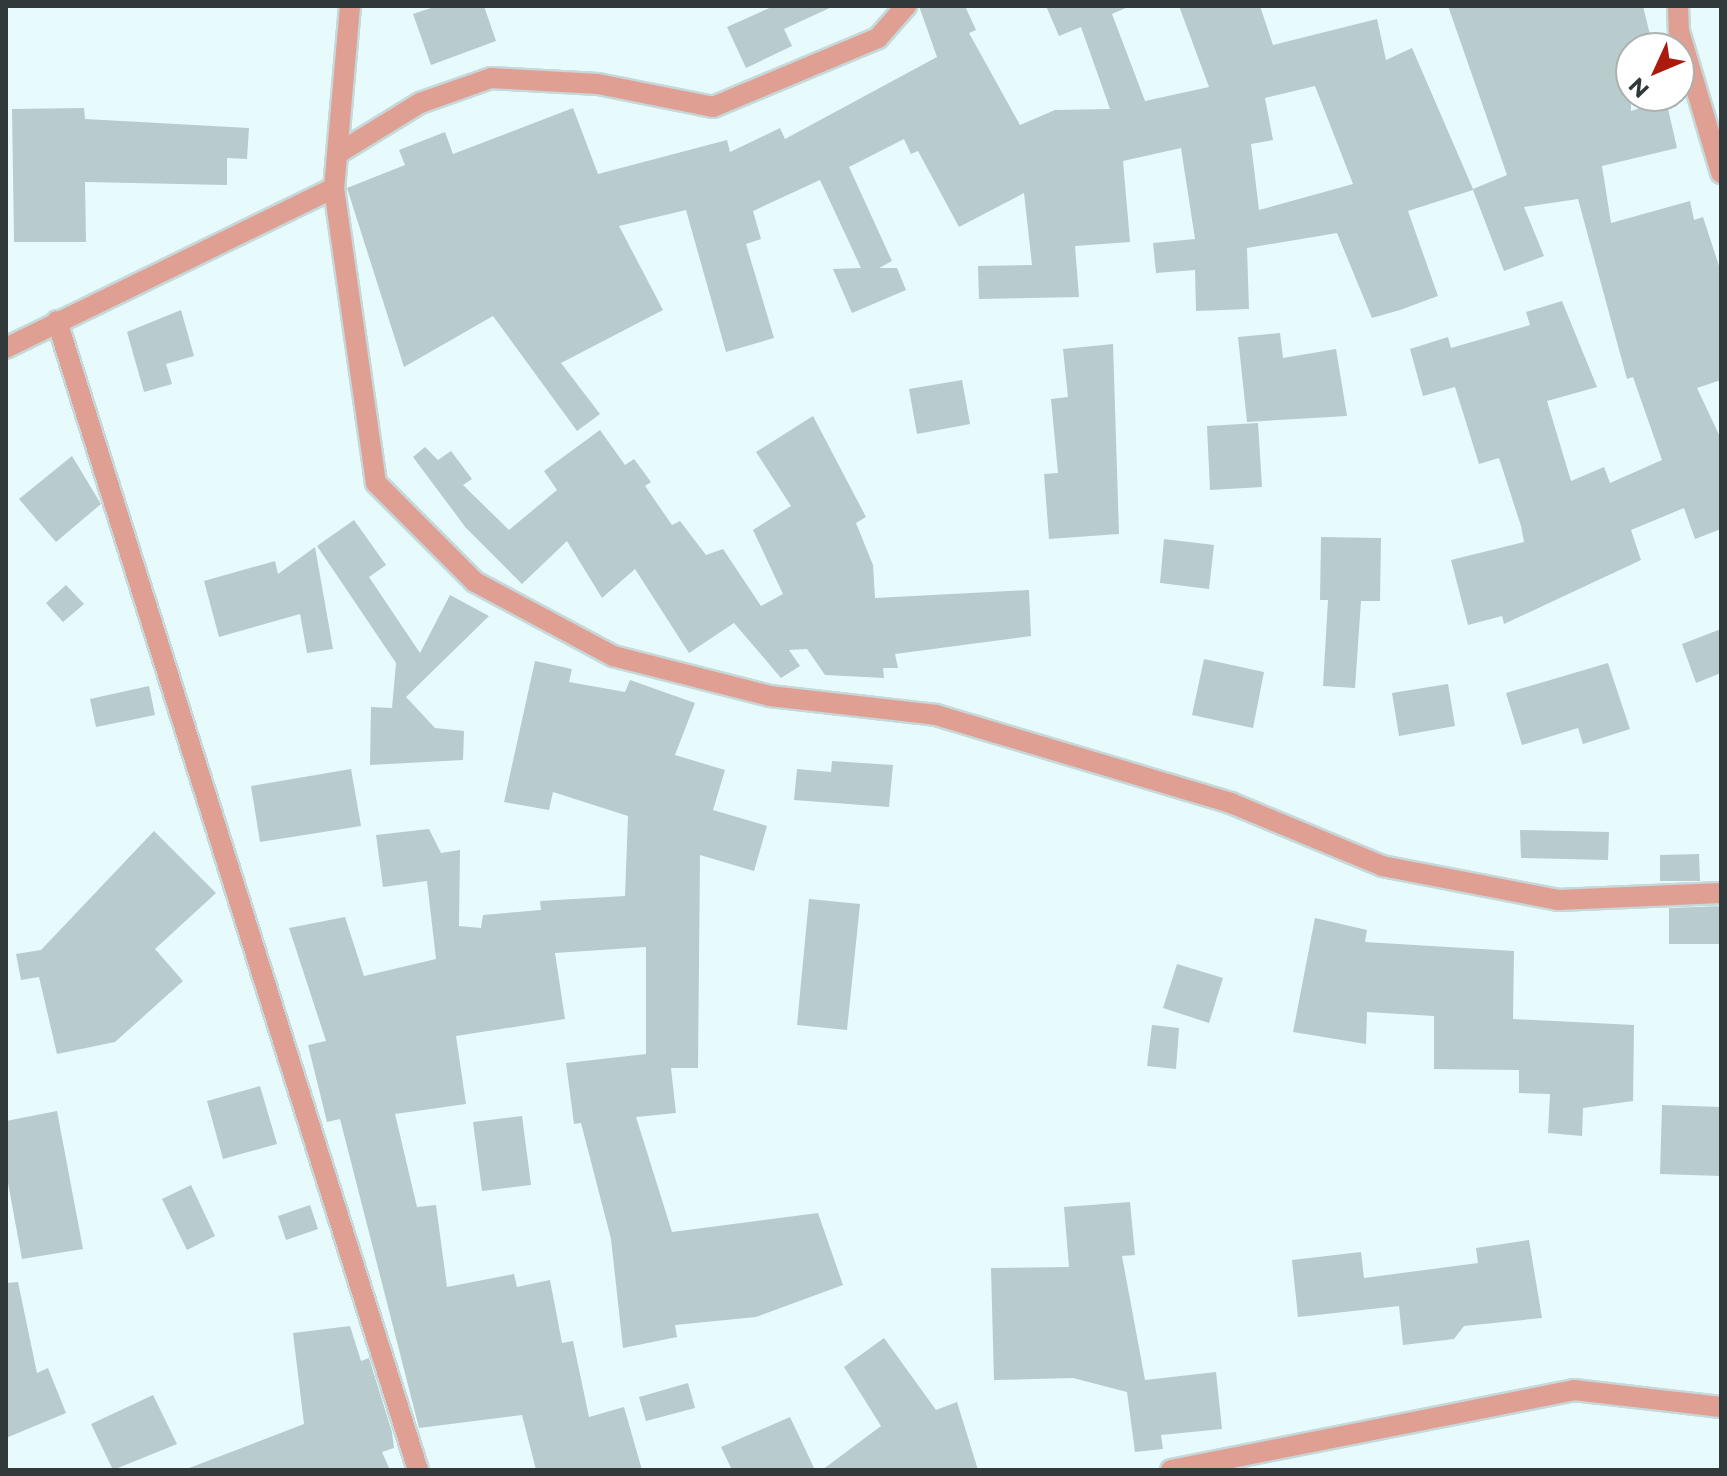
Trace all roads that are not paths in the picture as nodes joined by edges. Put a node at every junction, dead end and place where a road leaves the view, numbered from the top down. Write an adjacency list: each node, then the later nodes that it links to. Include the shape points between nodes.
1 (350, 6): 4 (street)
2 (906, 6): 4 (street, via 878,38 713,107 598,84 491,78 420,103)
3 (1678, 6): 5 (street, via 1679,31)
4 (337, 154): 6 (street)
5 (1721, 173)
6 (334, 188): 7 (street); 9 (street, via 376,483 475,582 613,656 770,696 936,715 1231,803 1382,866 1558,900)
7 (57, 321): 8 (street); 11 (street)
8 (6, 348)
9 (1721, 893)
10 (1721, 1407): 12 (street, via 1574,1390)
11 (418, 1470)
12 (1171, 1470)

